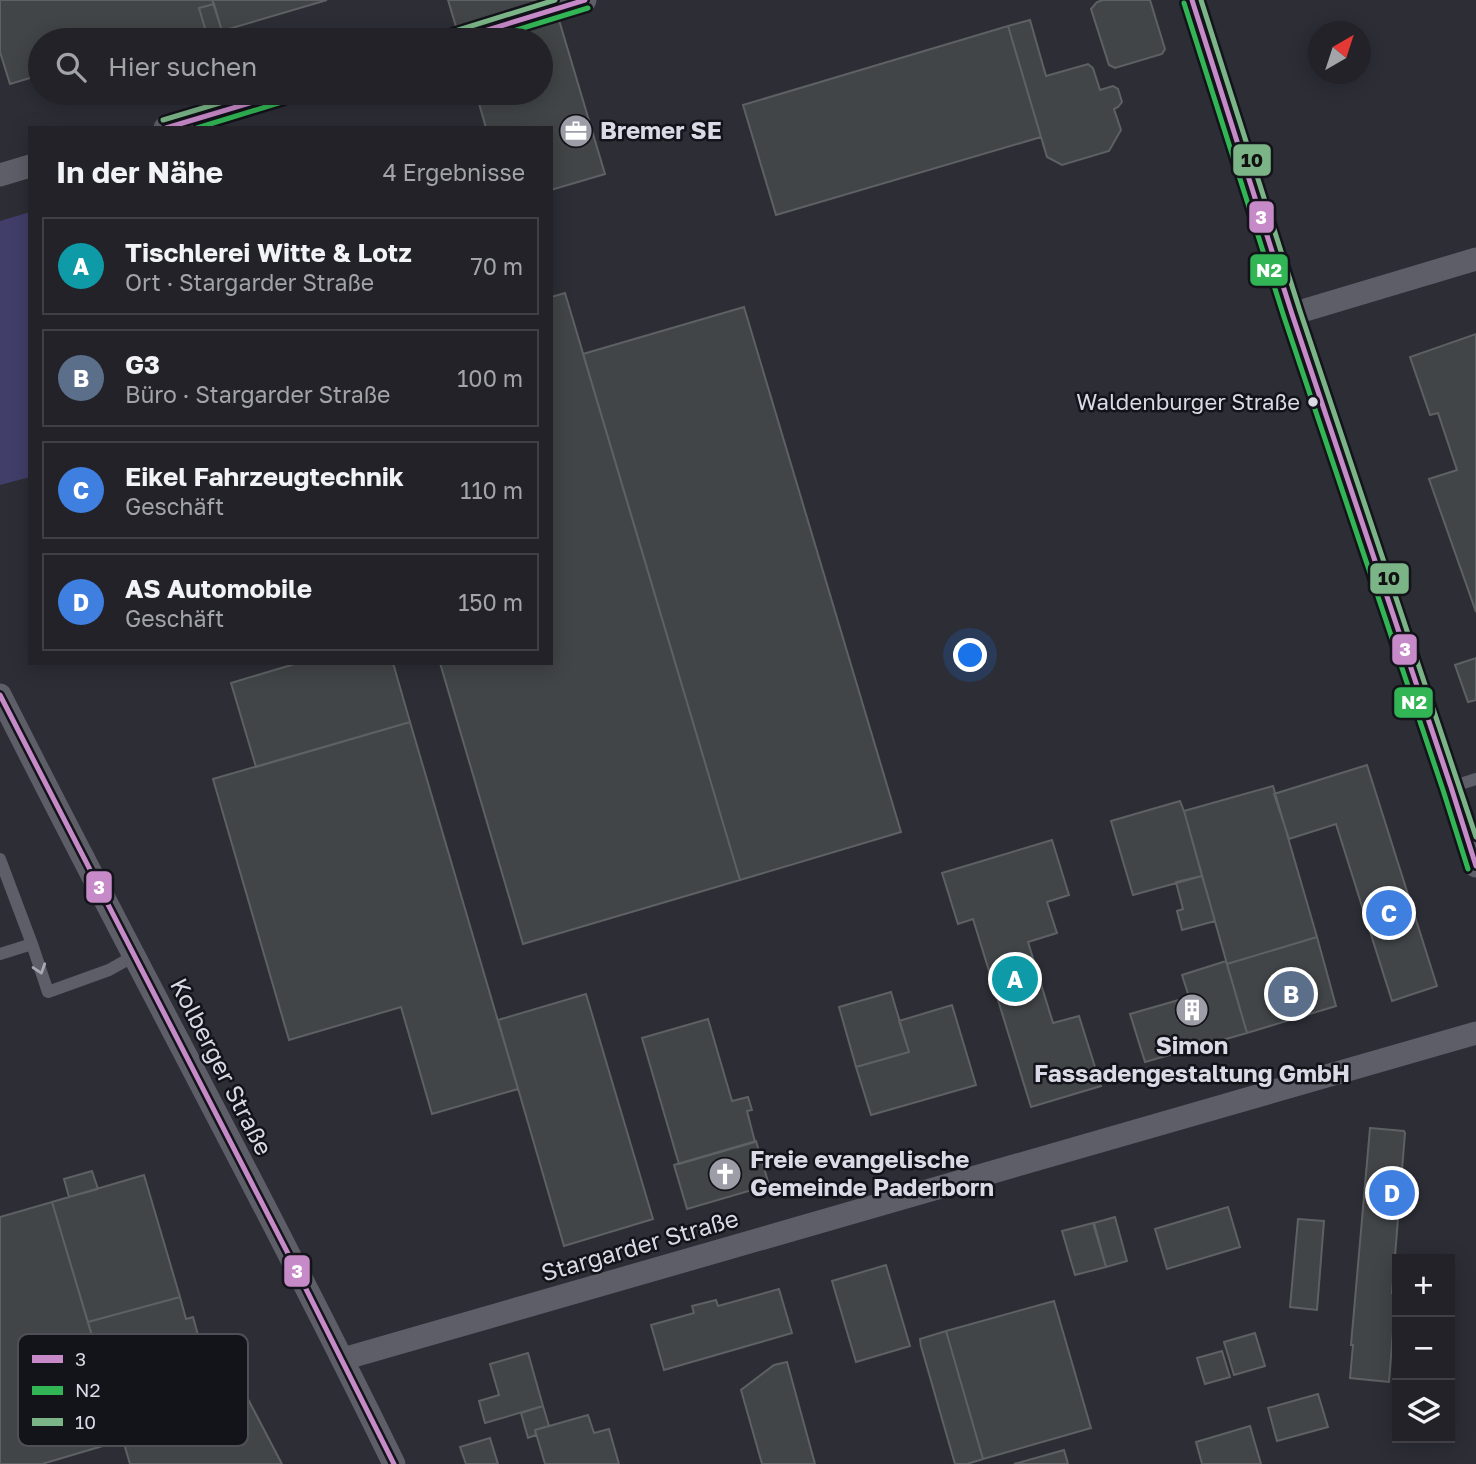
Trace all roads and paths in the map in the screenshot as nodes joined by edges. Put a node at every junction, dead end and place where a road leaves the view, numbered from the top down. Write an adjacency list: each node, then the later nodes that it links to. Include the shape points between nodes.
1 (585, 0): 3 (street)
2 (1192, 0): 9 (street)
3 (555, 9)
4 (243, 105): 5 (street)
5 (172, 126)
6 (28, 167): 7 (street)
7 (0, 175)
8 (1476, 259): 9 (street)
9 (1292, 314): 12 (street)
10 (0, 695): 17 (street, Kolberger Straße)
11 (1476, 779): 12 (lane)
12 (1451, 787): 13 (street)
13 (1475, 858)
14 (0, 859): 15 (lane)
15 (32, 944): 16 (lane); 17 (lane, one-way to 17, via 48,992)
16 (0, 954)
17 (134, 956): 19 (street, Kolberger Straße)
18 (1476, 1033): 19 (street, Stargarder Straße)
19 (343, 1359): 20 (street, Kolberger Straße)
20 (394, 1464)

